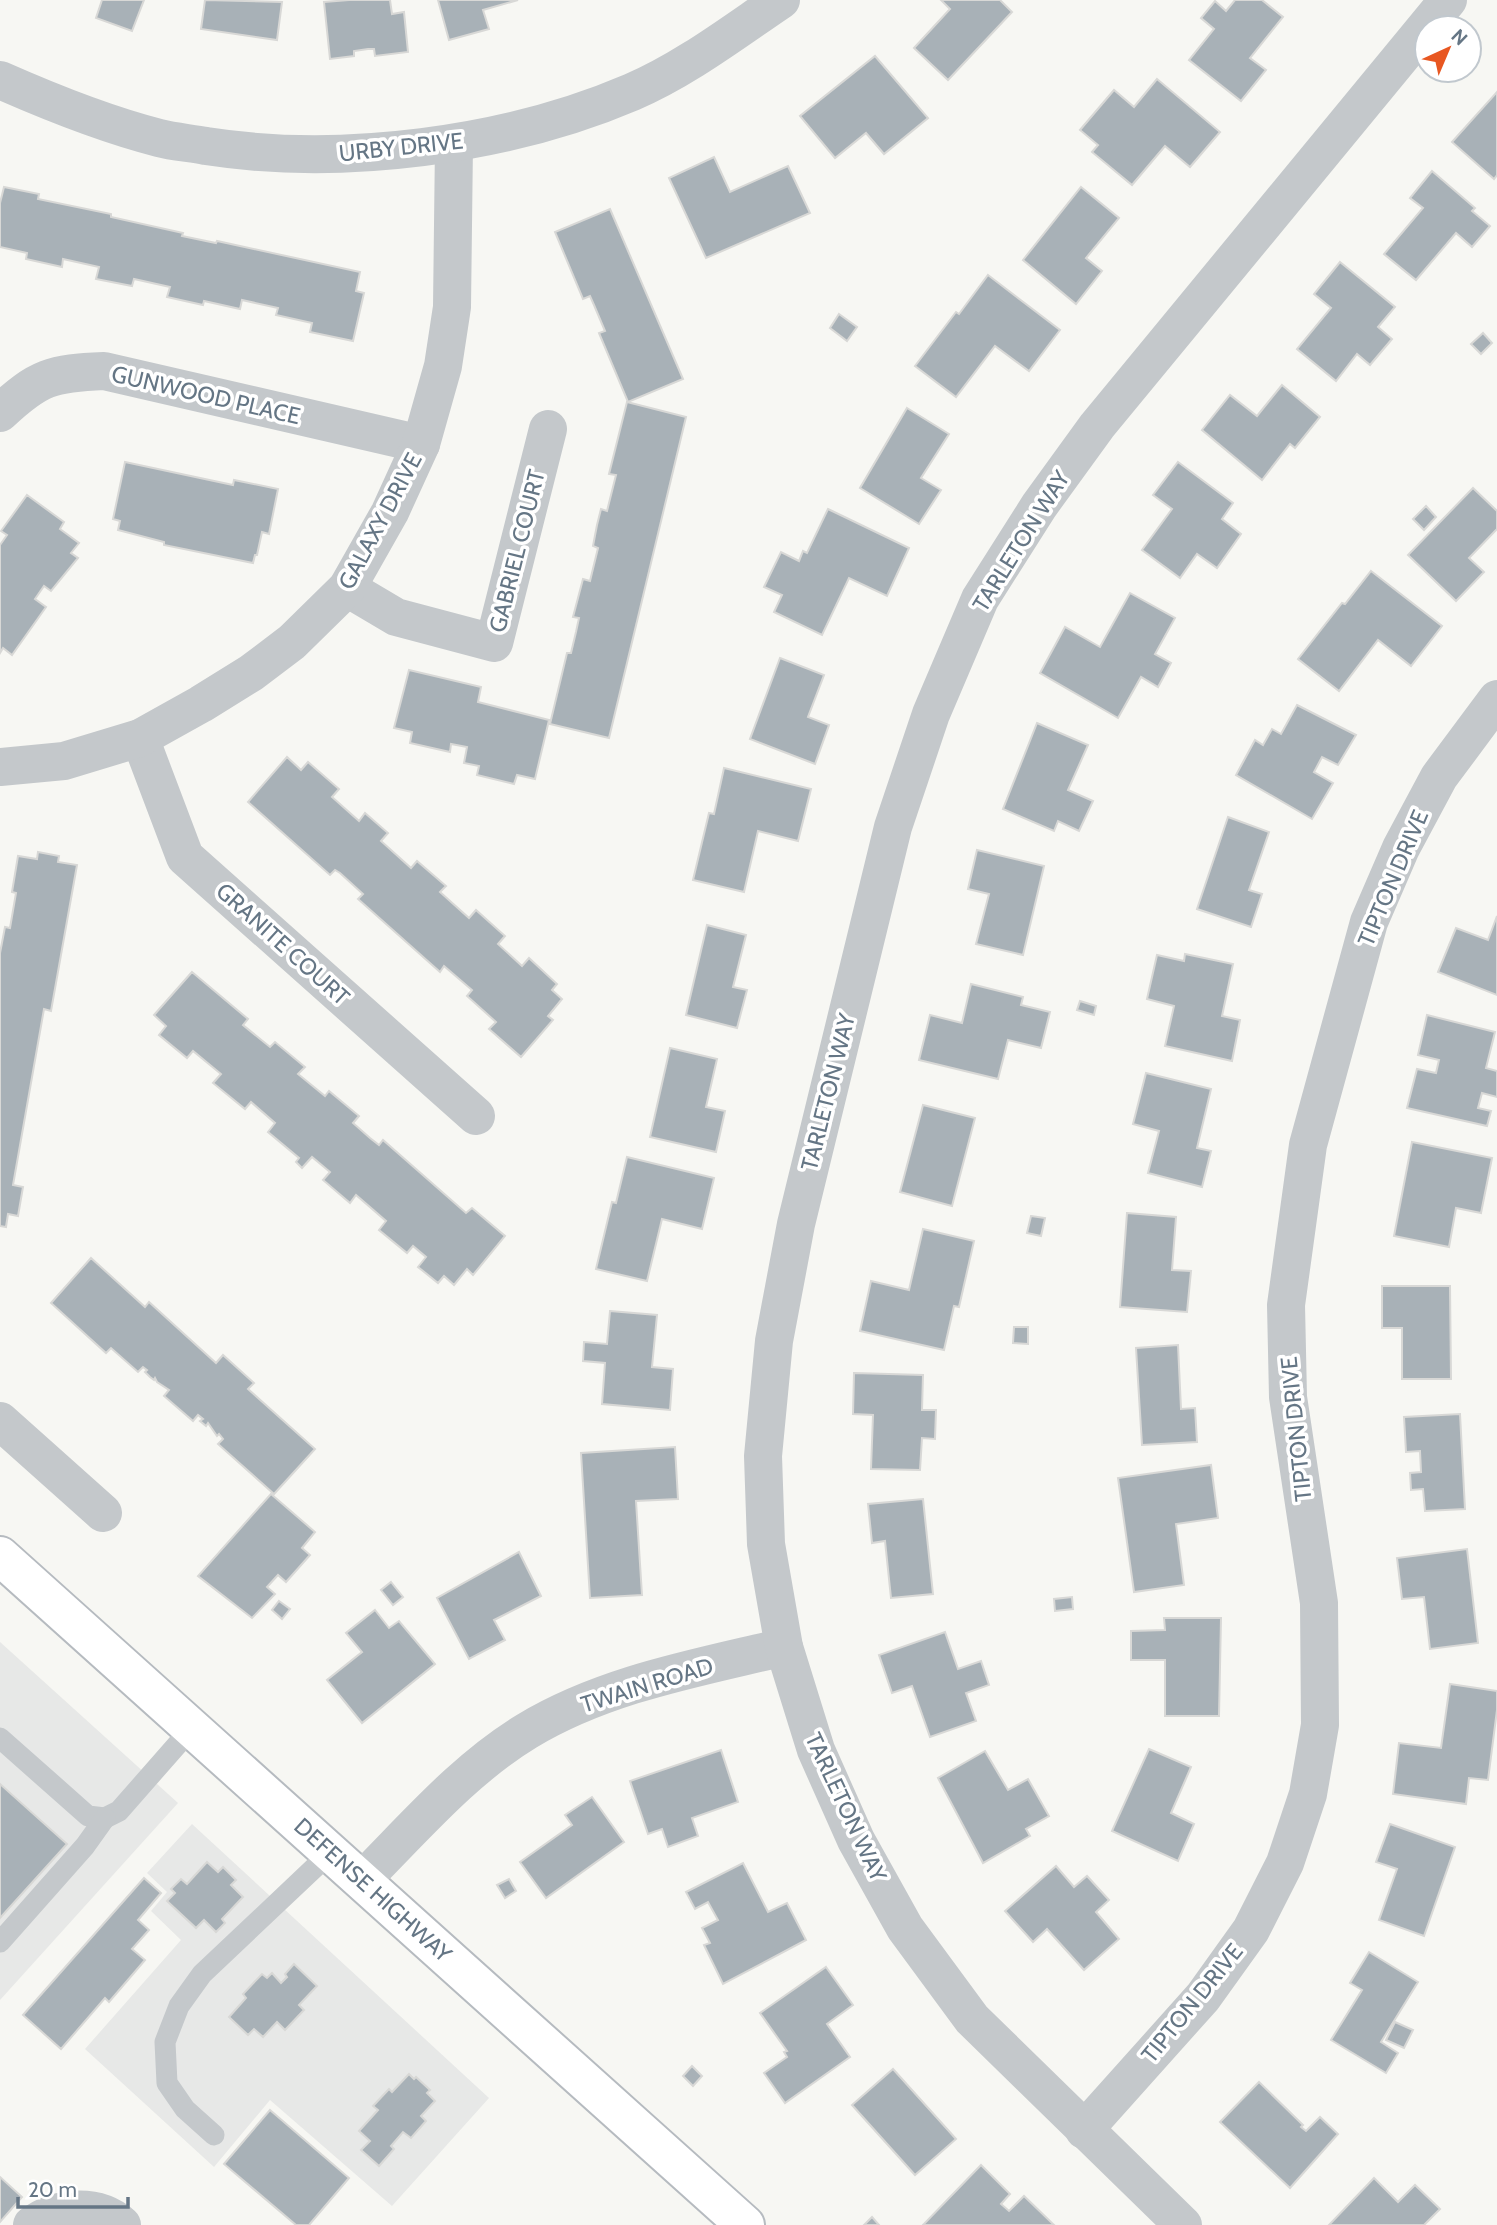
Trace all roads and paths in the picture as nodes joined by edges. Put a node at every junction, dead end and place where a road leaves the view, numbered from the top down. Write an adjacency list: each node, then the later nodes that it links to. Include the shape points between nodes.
1 (781, 0): 4 (street, URBY DRIVE, via 705,52 633,92 551,120)
2 (1448, 0): 16 (street, TARLETON WAY, via 1097,426 1039,506 981,599 931,714 890,840 796,1224 774,1341 763,1456 766,1544)
3 (0, 80): 4 (street, URBY DRIVE, via 74,112 160,139 244,152 330,155)
4 (454, 144): 7 (street, GALAXY DRIVE, via 452,307 443,366)
5 (0, 413): 7 (street, GUNWOOD PLACE, via 42,380 66,372 104,371)
6 (548, 429): 8 (street, GABRIEL COURT, via 494,643 396,617)
7 (421, 444): 8 (street, GALAXY DRIVE, via 390,512)
8 (347, 588): 10 (street, GALAXY DRIVE, via 292,642 251,673)
9 (1497, 699): 23 (street, TIPTON DRIVE, via 1439,777 1368,922 1308,1145 1286,1305 1288,1397 1319,1603 1320,1725 1308,1794 1285,1863 1251,1930 1203,1997)
10 (140, 738): 11 (street, GALAXY DRIVE, via 64,761); 12 (street, GRANITE COURT, via 185,857)
11 (0, 767)
12 (476, 1116)
13 (0, 1421): 14 (street)
14 (103, 1513)
15 (0, 1556): 17 (main road, DEFENSE HIGHWAY)
16 (784, 1647): 21 (street, TWAIN ROAD, via 587,1700 528,1731 474,1769); 23 (street, TARLETON WAY, via 816,1750 856,1840 905,1928 972,2018)
17 (191, 1729): 19 (lane, via 119,1811); 20 (main road, DEFENSE HIGHWAY)
18 (0, 1738): 19 (lane, via 88,1816)
19 (105, 1818): 22 (lane)
20 (330, 1853): 21 (main road, DEFENSE HIGHWAY); 24 (lane, via 202,1974 179,2006 165,2042 167,2083 185,2109)
21 (362, 1880): 27 (main road, DEFENSE HIGHWAY)
22 (0, 1942)
23 (1084, 2130): 28 (street, TARLETON WAY)
24 (214, 2134)
25 (32, 2225): 26 (street, via 60,2210 89,2210)
26 (121, 2225)
27 (745, 2225)
28 (1183, 2225)

